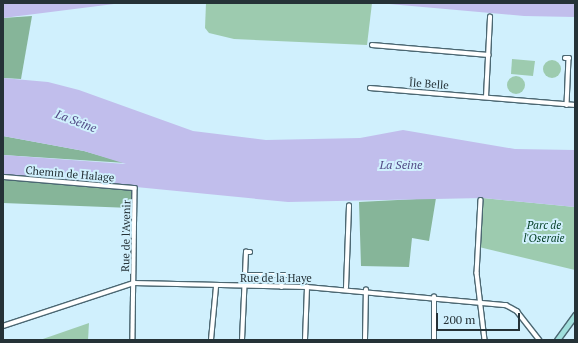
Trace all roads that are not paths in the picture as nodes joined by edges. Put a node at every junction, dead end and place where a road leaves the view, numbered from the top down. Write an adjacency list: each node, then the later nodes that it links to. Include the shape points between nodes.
1 (490, 18): 3 (street)
2 (372, 45): 3 (street)
3 (489, 55): 6 (street)
4 (565, 58): 7 (street, via 569,58)
5 (370, 88): 6 (street, Île Belle)
6 (486, 97): 7 (street, Île Belle)
7 (567, 105): 8 (street, Île Belle)
8 (575, 106)
9 (3, 177): 10 (street, Chemin de Halage)
10 (135, 188): 17 (street, Rue de l'Avenir)
11 (481, 200): 29 (street, via 477,262)
12 (349, 206): 23 (street)
13 (250, 252): 14 (street, via 246,252)
14 (246, 275): 15 (street); 18 (street)
15 (282, 275): 16 (street); 19 (street)
16 (291, 275)
17 (134, 283): 21 (street, Rue de la Haye); 22 (street, Rue de la Haye); 33 (street, Rue de l'Avenir)
18 (247, 287): 19 (street, Rue de la Haye); 22 (street, Rue de la Haye); 35 (street)
19 (282, 287): 20 (street, Rue de la Haye)
20 (307, 287): 23 (street, Rue de la Haye); 36 (street)
21 (115, 288): 25 (street, Rue de la Haye); 26 (street)
22 (216, 288): 34 (street)
23 (346, 288): 24 (street, Rue de la Haye)
24 (366, 290): 28 (street, Rue de la Haye); 37 (street)
25 (104, 291): 27 (street); 31 (street, Rue de la Haye)
26 (116, 294)
27 (107, 296)
28 (434, 297): 29 (street, Rue de la Haye); 38 (street)
29 (480, 302): 39 (street); 40 (street, Rue de la Haye, via 512,308)
30 (575, 316): 32 (main road)
31 (3, 326)
32 (559, 339)
33 (133, 340)
34 (212, 340)
35 (242, 340)
36 (305, 340)
37 (366, 340)
38 (434, 340)
39 (485, 340)
40 (540, 340)

